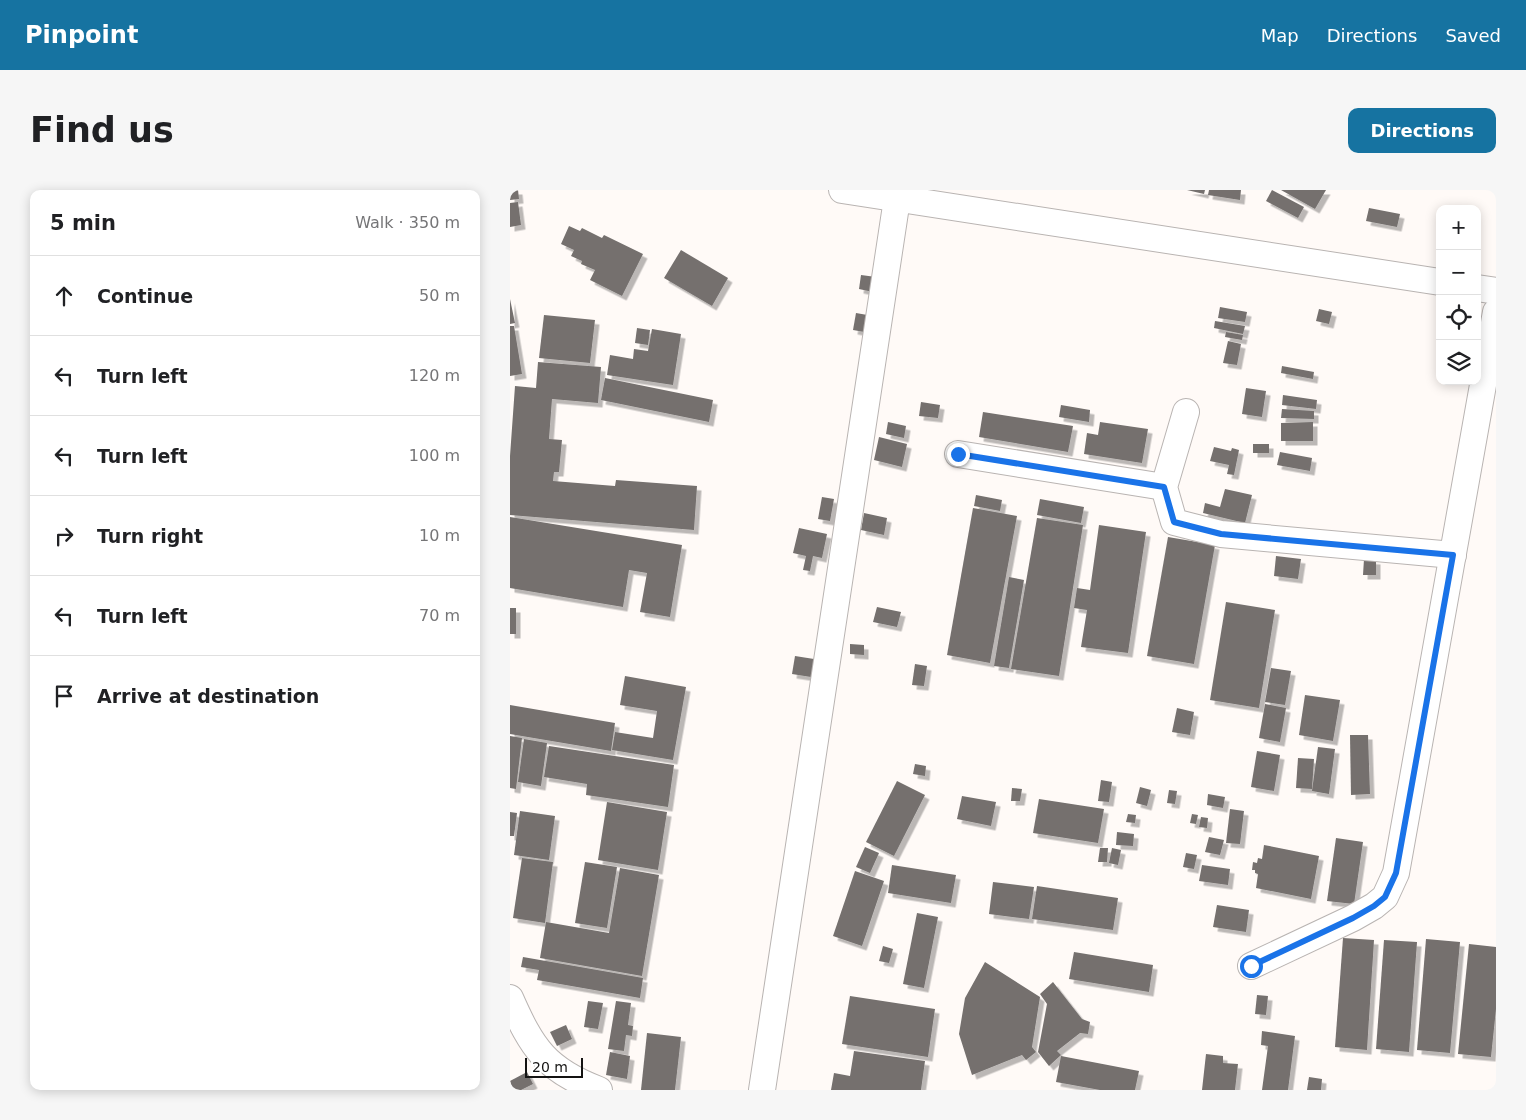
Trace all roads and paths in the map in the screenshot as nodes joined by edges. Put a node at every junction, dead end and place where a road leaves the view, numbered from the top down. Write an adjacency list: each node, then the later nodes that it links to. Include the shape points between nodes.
1 (842, 190): 2 (street)
2 (897, 199): 3 (street); 14 (street)
3 (1436, 281)
4 (1481, 289): 5 (street)
5 (1496, 291)
6 (1496, 312): 10 (street)
7 (1186, 412): 9 (street)
8 (958, 454): 9 (street)
9 (1164, 487): 10 (street, via 1174,522 1221,534)
10 (1453, 555): 11 (street, via 1396,873 1385,897 1353,918)
11 (1251, 966)
12 (510, 998): 13 (street, via 534,1046 552,1066)
13 (599, 1090)
14 (762, 1090)

